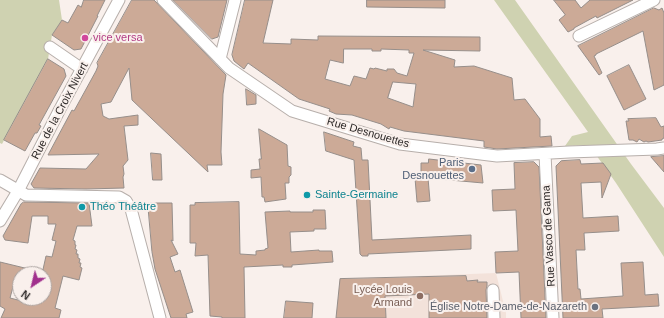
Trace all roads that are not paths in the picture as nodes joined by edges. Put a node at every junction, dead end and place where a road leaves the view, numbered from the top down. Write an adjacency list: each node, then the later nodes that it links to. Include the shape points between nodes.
1 (119, 0): 8 (street, Rue de la Croix Nivert)
2 (163, 0): 7 (street, Rue Desnouettes)
3 (235, 0): 7 (street)
4 (654, 0): 5 (street)
5 (579, 36)
6 (50, 47): 8 (street)
7 (220, 59): 10 (street, Rue Desnouettes, via 229,68 292,111 400,144 497,156)
8 (82, 69): 12 (street, Rue de la Croix Nivert)
9 (664, 148): 10 (street, Rue Desnouettes)
10 (545, 154): 17 (street, Rue Vasco de Gama)
11 (0, 180): 12 (street)
12 (18, 190): 13 (street, Rue de la Croix Nivert); 15 (street, via 26,195 119,196 126,200 131,209)
13 (0, 221)
14 (493, 290): 16 (street)
15 (160, 318)
16 (494, 318)
17 (553, 318)

